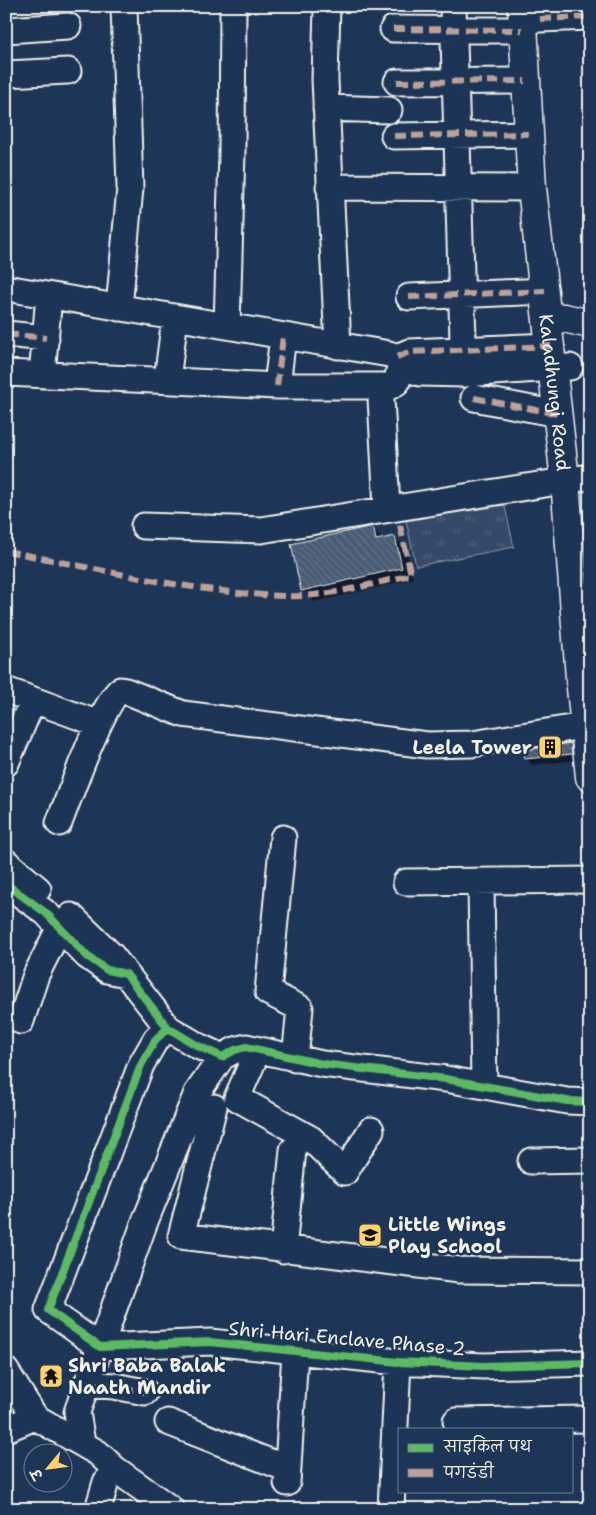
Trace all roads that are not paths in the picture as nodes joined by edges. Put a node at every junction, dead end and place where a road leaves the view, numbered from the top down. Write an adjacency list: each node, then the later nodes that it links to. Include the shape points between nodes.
1 (124, 6): 28 (street, via 130,188)
2 (233, 6): 31 (street)
3 (327, 6): 15 (street)
4 (531, 15): 5 (street); 6 (street); 12 (main road, Kaladhungi Road); 30 (main road, Kaladhungi Road)
5 (590, 17)
6 (453, 18): 8 (street); 14 (street)
7 (68, 26): 9 (street)
8 (393, 29)
9 (6, 30)
10 (68, 71): 11 (street)
11 (6, 74)
12 (525, 80): 14 (street); 17 (main road, Kaladhungi Road)
13 (397, 82): 14 (street)
14 (455, 82): 19 (street)
15 (326, 108): 16 (street); 20 (street)
16 (389, 110)
17 (528, 134): 19 (street); 22 (main road, Kaladhungi Road)
18 (394, 136): 19 (street)
19 (457, 136): 21 (street)
20 (329, 187): 21 (street); 35 (street)
21 (460, 188): 22 (street); 26 (street)
22 (532, 188): 24 (main road, Kaladhungi Road)
23 (6, 288): 25 (street)
24 (545, 291): 26 (street); 30 (main road, Kaladhungi Road)
25 (49, 296): 28 (street); 34 (street)
26 (464, 296): 27 (street); 38 (street)
27 (409, 297)
28 (119, 308): 29 (street)
29 (175, 318): 31 (street); 41 (street)
30 (567, 320): 36 (main road, Kaladhungi Road)
31 (227, 326): 33 (street)
32 (6, 334): 34 (street)
33 (283, 336): 35 (street); 42 (street)
34 (46, 338): 40 (street)
35 (338, 346): 37 (street)
36 (558, 360): 38 (street); 45 (main road, Kaladhungi Road); 46 (main road, Kaladhungi Road)
37 (398, 361): 38 (street, via 420,373); 42 (street, via 397,382 391,386)
38 (464, 362)
39 (6, 373): 40 (street)
40 (42, 375): 41 (street)
41 (167, 380): 42 (street)
42 (277, 386)
43 (382, 398): 47 (street)
44 (474, 398): 45 (street)
45 (558, 414): 46 (main road, Kaladhungi Road)
46 (573, 479): 47 (street); 49 (main road, Kaladhungi Road)
47 (387, 508): 48 (street, via 260,530)
48 (144, 526)
49 (585, 563): 50 (main road, Kaladhungi Road)
50 (585, 678): 54 (main road, Kaladhungi Road)
51 (6, 690): 52 (street)
52 (33, 700): 53 (street); 55 (street)
53 (100, 724): 54 (street, via 114,695 126,690 183,714 427,746 472,744); 57 (street)
54 (587, 725): 56 (main road, Kaladhungi Road)
55 (6, 763)
56 (590, 777)
57 (58, 823)
58 (283, 838): 70 (street, via 268,992 300,1008)
59 (6, 862): 65 (street, via 85,928)
60 (590, 880): 62 (street)
61 (406, 882): 62 (street)
62 (481, 883): 71 (street)
63 (6, 884): 64 (street)
64 (60, 927): 65 (street, via 87,956 107,970); 66 (street, via 36,975)
65 (126, 974): 67 (street)
66 (21, 1021)
67 (168, 1028): 69 (street); 80 (street, via 156,1039 141,1065 48,1310)
68 (258, 1050): 69 (street, via 235,1050); 70 (street); 74 (street, via 237,1098 311,1139 345,1172)
69 (222, 1057): 80 (street, via 197,1093 144,1224)
70 (295, 1059): 71 (street)
71 (484, 1086): 72 (street)
72 (590, 1102)
73 (214, 1107): 78 (street, via 181,1236)
74 (371, 1130)
75 (293, 1150): 78 (street)
76 (590, 1160): 77 (street)
77 (531, 1161)
78 (283, 1250): 79 (street, via 459,1270)
79 (590, 1271)
80 (100, 1347): 81 (street, Shri Hari Enclave Phase 2, via 210,1342); 85 (street)
81 (295, 1352): 82 (street, Shri Hari Enclave Phase 2); 90 (street, via 288,1476)
82 (398, 1362): 83 (street, Shri Hari Enclave Phase 2, via 484,1366); 96 (street)
83 (590, 1363)
84 (6, 1371): 87 (street)
85 (86, 1384): 86 (street); 92 (street, via 77,1412)
86 (145, 1392)
87 (35, 1417): 91 (street); 92 (street)
88 (590, 1420): 89 (street)
89 (456, 1421)
90 (168, 1422)
91 (6, 1429)
92 (82, 1443): 93 (street)
93 (116, 1469): 94 (street, via 106,1482); 95 (street)
94 (98, 1509)
95 (171, 1509)
96 (391, 1509)

